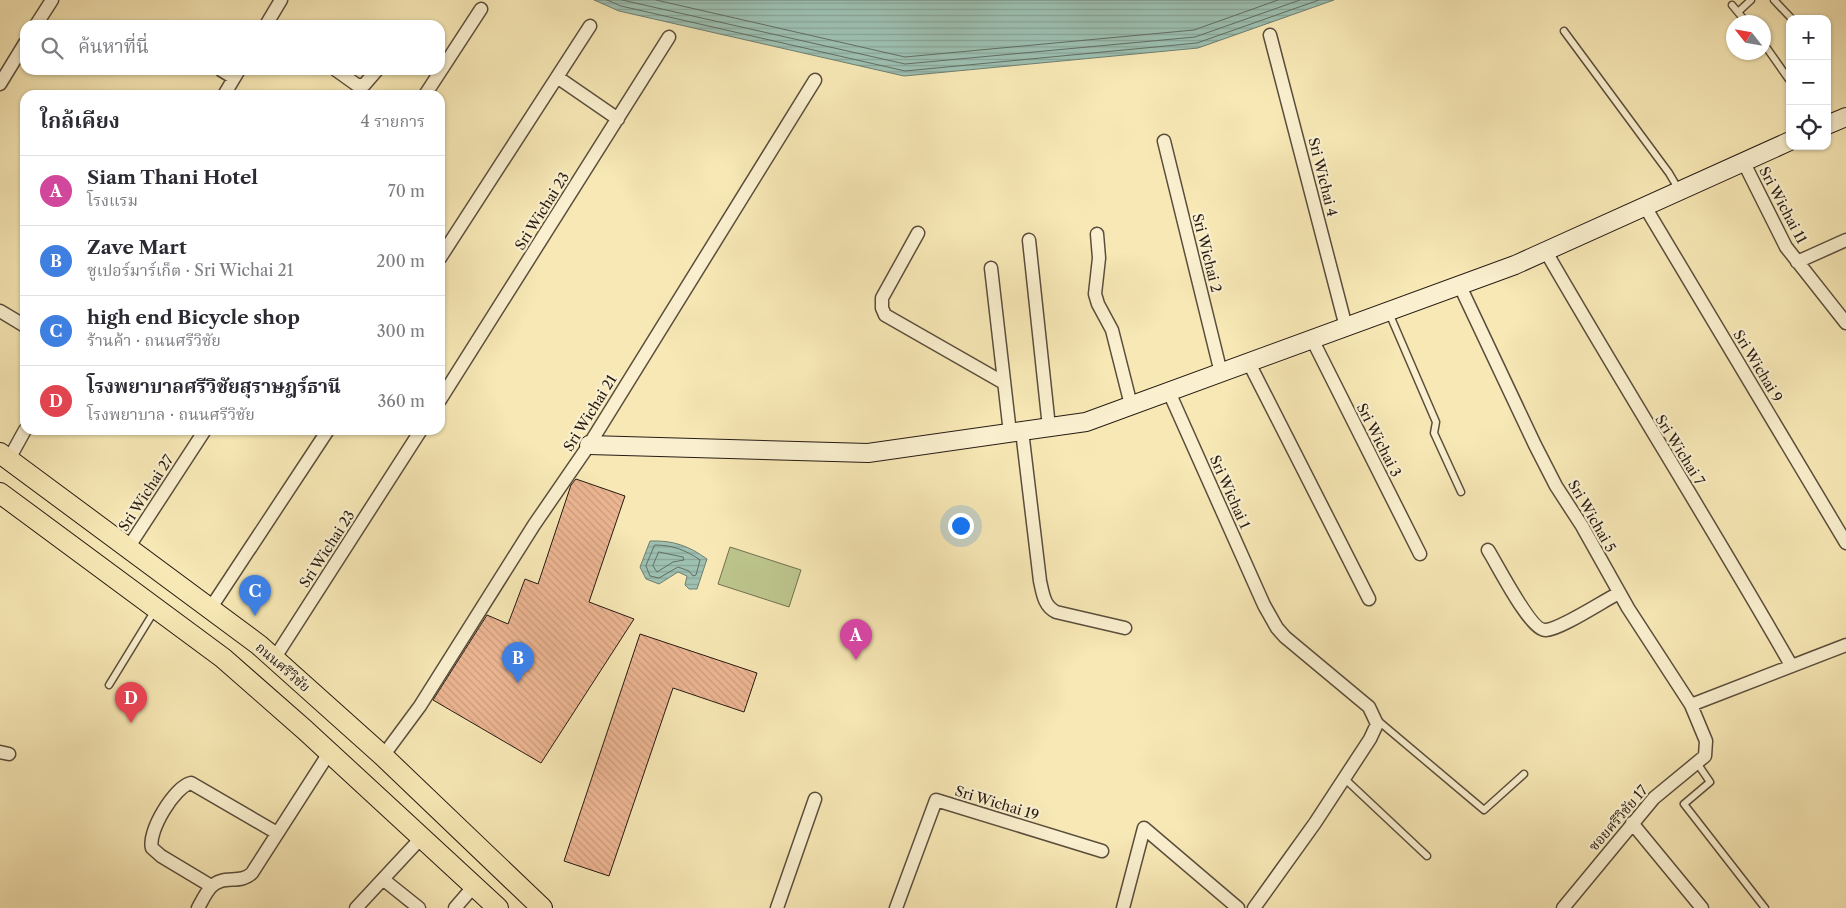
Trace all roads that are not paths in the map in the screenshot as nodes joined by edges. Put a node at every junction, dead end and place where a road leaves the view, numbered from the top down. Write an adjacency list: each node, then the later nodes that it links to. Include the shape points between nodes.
1 (52, 0): 10 (street)
2 (281, 0): 11 (street)
3 (1751, 0): 7 (lane)
4 (1774, 0): 9 (lane)
5 (1732, 5): 7 (lane)
6 (481, 9): 18 (street)
7 (1738, 12): 8 (lane)
8 (1740, 15)
9 (1788, 15)
10 (39, 20)
11 (272, 20)
12 (590, 26): 24 (street)
13 (1564, 31): 35 (lane, via 1669,173)
14 (1270, 35): 50 (street, Sri Wichai 4)
15 (669, 37): 30 (street, Sri Wichai 23)
16 (20, 51): 26 (street)
17 (1771, 54): 23 (lane)
18 (445, 64)
19 (236, 75): 27 (street)
20 (343, 75): 21 (street, via 364,86)
21 (373, 75)
22 (438, 75): 28 (street)
23 (1786, 75)
24 (557, 77): 30 (street); 41 (street)
25 (815, 80): 64 (street, Sri Wichai 21)
26 (0, 84)
27 (227, 90)
28 (428, 90)
29 (1846, 117): 31 (street)
30 (618, 119): 55 (street, Sri Wichai 23)
31 (1831, 123)
32 (1164, 141): 53 (street, Sri Wichai 2)
33 (1786, 143): 34 (street)
34 (1743, 160): 35 (street); 43 (street, Sri Wichai 11, via 1786,247)
35 (1678, 190): 36 (street)
36 (1644, 205): 42 (street); 68 (street, Sri Wichai 9)
37 (918, 233): 54 (street, via 882,298 885,314)
38 (1097, 234): 57 (street, via 1100,258 1095,294 1112,330)
39 (1029, 240): 58 (street)
40 (1846, 240): 43 (street, Sri Wichai 11)
41 (445, 250)
42 (1545, 250): 45 (street); 79 (street, Sri Wichai 7)
43 (1798, 262): 49 (street, Sri Wichai 11)
44 (991, 268): 54 (street)
45 (1459, 284): 47 (street); 72 (street, Sri Wichai 5, via 1535,445)
46 (0, 311): 48 (street)
47 (1388, 312): 50 (street); 66 (lane, via 1436,422 1434,433)
48 (20, 323)
49 (1846, 324)
50 (1346, 327): 51 (street)
51 (1312, 339): 52 (street); 71 (street, Sri Wichai 3)
52 (1249, 363): 53 (street); 73 (street)
53 (1221, 373): 56 (street)
54 (1004, 383): 59 (street)
55 (445, 392)
56 (1169, 392): 57 (street); 82 (street, Sri Wichai 1, via 1277,628 1369,707)
57 (1131, 405): 58 (street, via 1086,422)
58 (1049, 427): 59 (street)
59 (1016, 432): 64 (street, via 868,452); 76 (street, via 1044,600 1056,612)
60 (21, 435): 65 (street)
61 (202, 435): 69 (street, Sri Wichai 27)
62 (325, 435): 75 (street)
63 (418, 435): 78 (street, Sri Wichai 23)
64 (589, 445): 84 (street, Sri Wichai 21, via 534,525 420,706)
65 (4, 456): 69 (main road, ถนนศรีวิชัย)
66 (1461, 492)
67 (0, 493): 74 (main road)
68 (1846, 543)
69 (128, 548): 75 (main road, ถนนศรีวิชัย)
70 (1488, 550): 72 (street, via 1527,614 1541,629 1560,625)
71 (1420, 554)
72 (1619, 592): 81 (street, Sri Wichai 5)
73 (1369, 599)
74 (156, 608): 80 (lane); 83 (main road, via 223,658)
75 (210, 609): 78 (main road, ถนนศรีวิชัย)
76 (1125, 628)
77 (1846, 645): 79 (street)
78 (274, 659): 84 (main road, ถนนศรีวิชัย)
79 (1790, 665): 81 (street)
80 (109, 685)
81 (1692, 705): 85 (street, Sri Wichai 5, via 1706,741)
82 (1375, 718): 86 (lane, via 1484,810); 87 (street, via 1376,729)
83 (329, 753): 90 (street); 91 (main road)
84 (383, 756): 102 (main road, ถนนศรีวิชัย)
85 (1701, 760): 89 (street, ซอยศรีวิชัย 17, via 1654,798); 110 (lane, via 1710,782 1684,804)
86 (1524, 774)
87 (1344, 779): 93 (lane); 107 (street)
88 (815, 799): 103 (street)
89 (1632, 823): 108 (street, ซอยศรีวิชัย 17); 109 (street)
90 (277, 833): 95 (street, via 247,878 223,880); 95 (street, via 192,783 178,790 155,827 151,837 152,848)
91 (422, 837): 94 (street); 96 (main road)
92 (1102, 851): 104 (street, Sri Wichai 19, via 936,800)
93 (1427, 856)
94 (384, 880): 98 (street); 99 (street)
95 (211, 886): 97 (street)
96 (474, 886): 100 (street); 101 (main road)
97 (198, 908)
98 (356, 908)
99 (419, 908)
100 (455, 908)
101 (498, 908)
102 (542, 908)
103 (778, 908)
104 (896, 908)
105 (1123, 908): 106 (street, via 1144,828)
106 (1238, 908)
107 (1254, 908)
108 (1563, 908)
109 (1702, 908)
110 (1765, 908)

